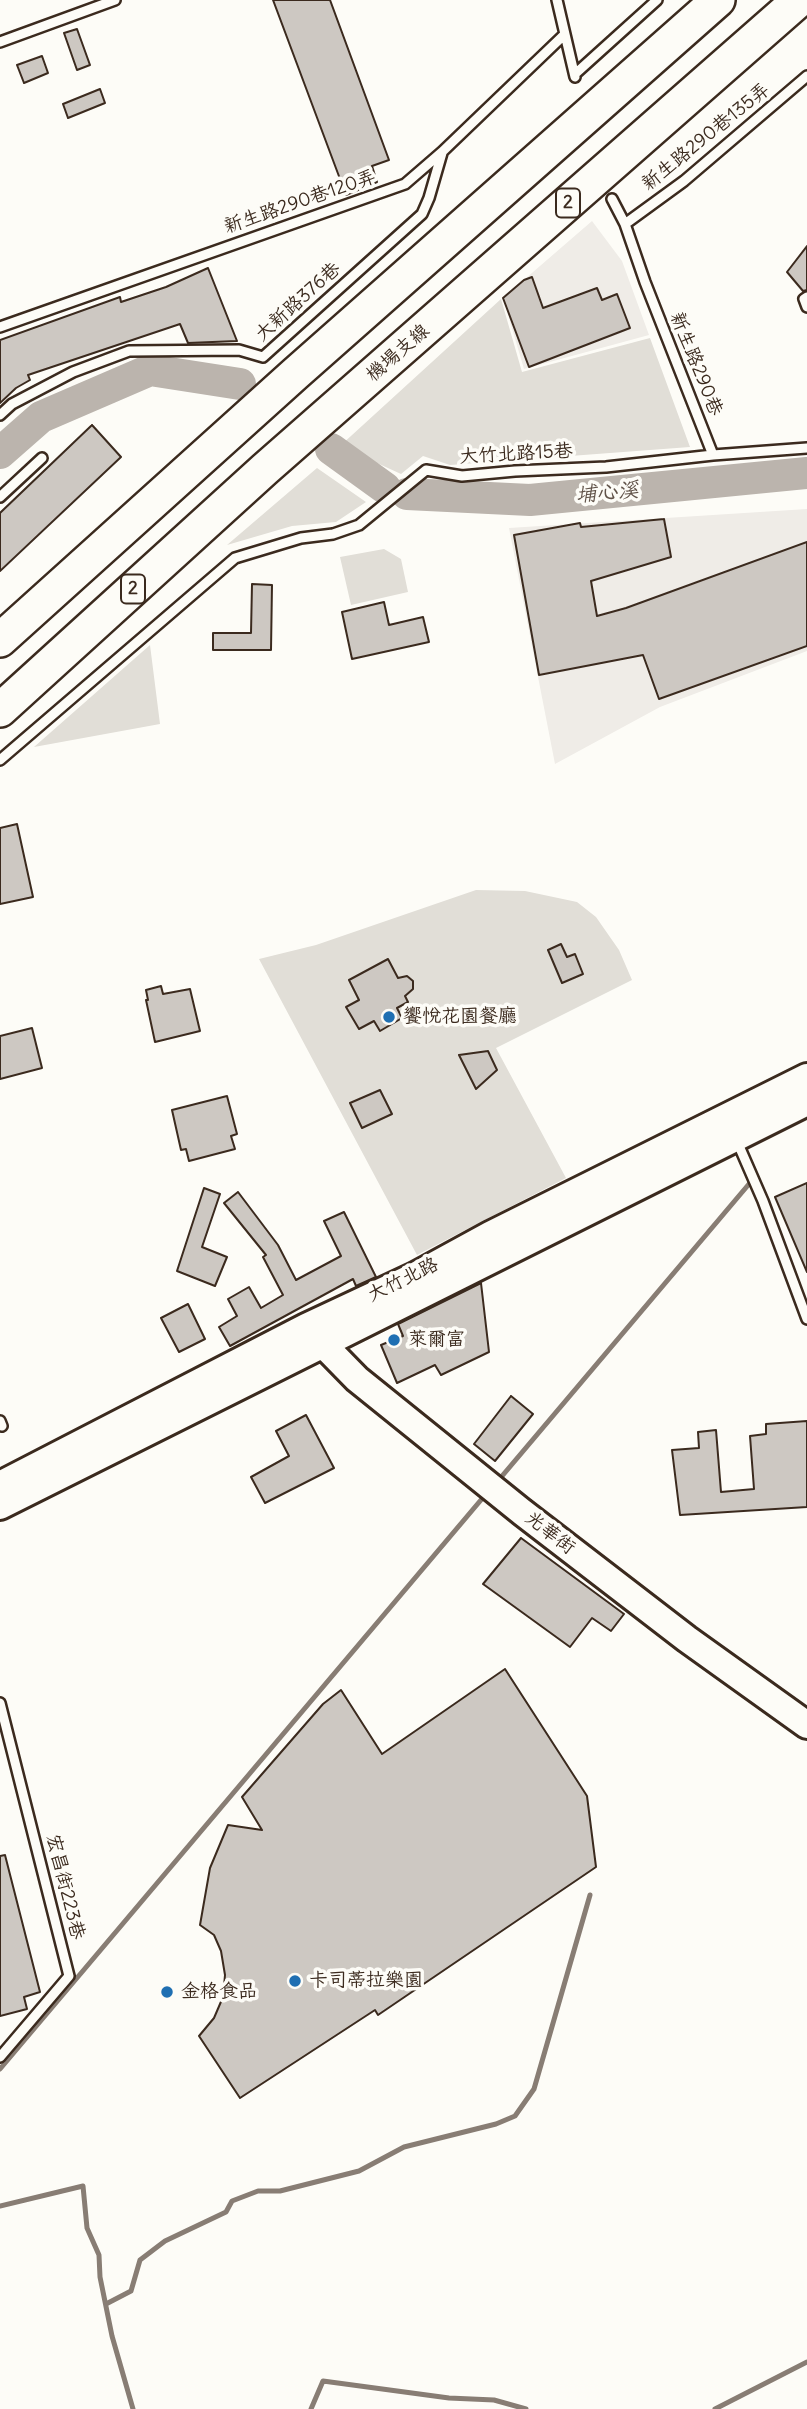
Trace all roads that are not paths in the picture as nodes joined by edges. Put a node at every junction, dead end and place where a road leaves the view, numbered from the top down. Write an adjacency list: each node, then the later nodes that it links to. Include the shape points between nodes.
1 (116, 0): 7 (lane)
2 (557, 0): 6 (lane)
3 (657, 0): 6 (lane, via 575,76)
4 (718, 0): 20 (highway)
5 (799, 0): 21 (highway, 機場支線 / 2, via 265,469)
6 (565, 34): 9 (lane, 新生路290巷120弄)
7 (0, 42)
8 (807, 76): 11 (lane, 新生路290巷135弄, via 684,181)
9 (442, 152): 14 (lane, 新生路290巷120弄, via 405,184); 15 (lane, 大新路376巷, via 422,214 262,357 239,350 128,351 73,372)
10 (612, 199): 11 (lane, 新生路290巷)
11 (625, 224): 17 (lane, 新生路290巷)
12 (807, 297): 13 (lane)
13 (807, 307)
14 (0, 327)
15 (0, 415)
16 (807, 448): 17 (lane)
17 (713, 455): 22 (lane, 大竹北路15巷, via 462,476 426,470 359,525 235,558)
18 (42, 458): 19 (lane)
19 (0, 497)
20 (0, 640)
21 (0, 710)
22 (0, 760)
23 (807, 1077): 27 (street, 大竹北路, via 490,1236)
24 (807, 1102): 25 (street, 大竹北路)
25 (736, 1137): 26 (lane); 27 (street, 大竹北路, via 500,1253)
26 (807, 1319)
27 (314, 1336): 28 (street, 大竹北路); 29 (street, 大竹北路, via 224,1392); 31 (street, 光華街, via 358,1379 522,1512)
28 (0, 1485)
29 (0, 1506)
30 (0, 1703): 32 (lane, 宏昌街223巷, via 69,1976)
31 (807, 1725)
32 (0, 2057)

